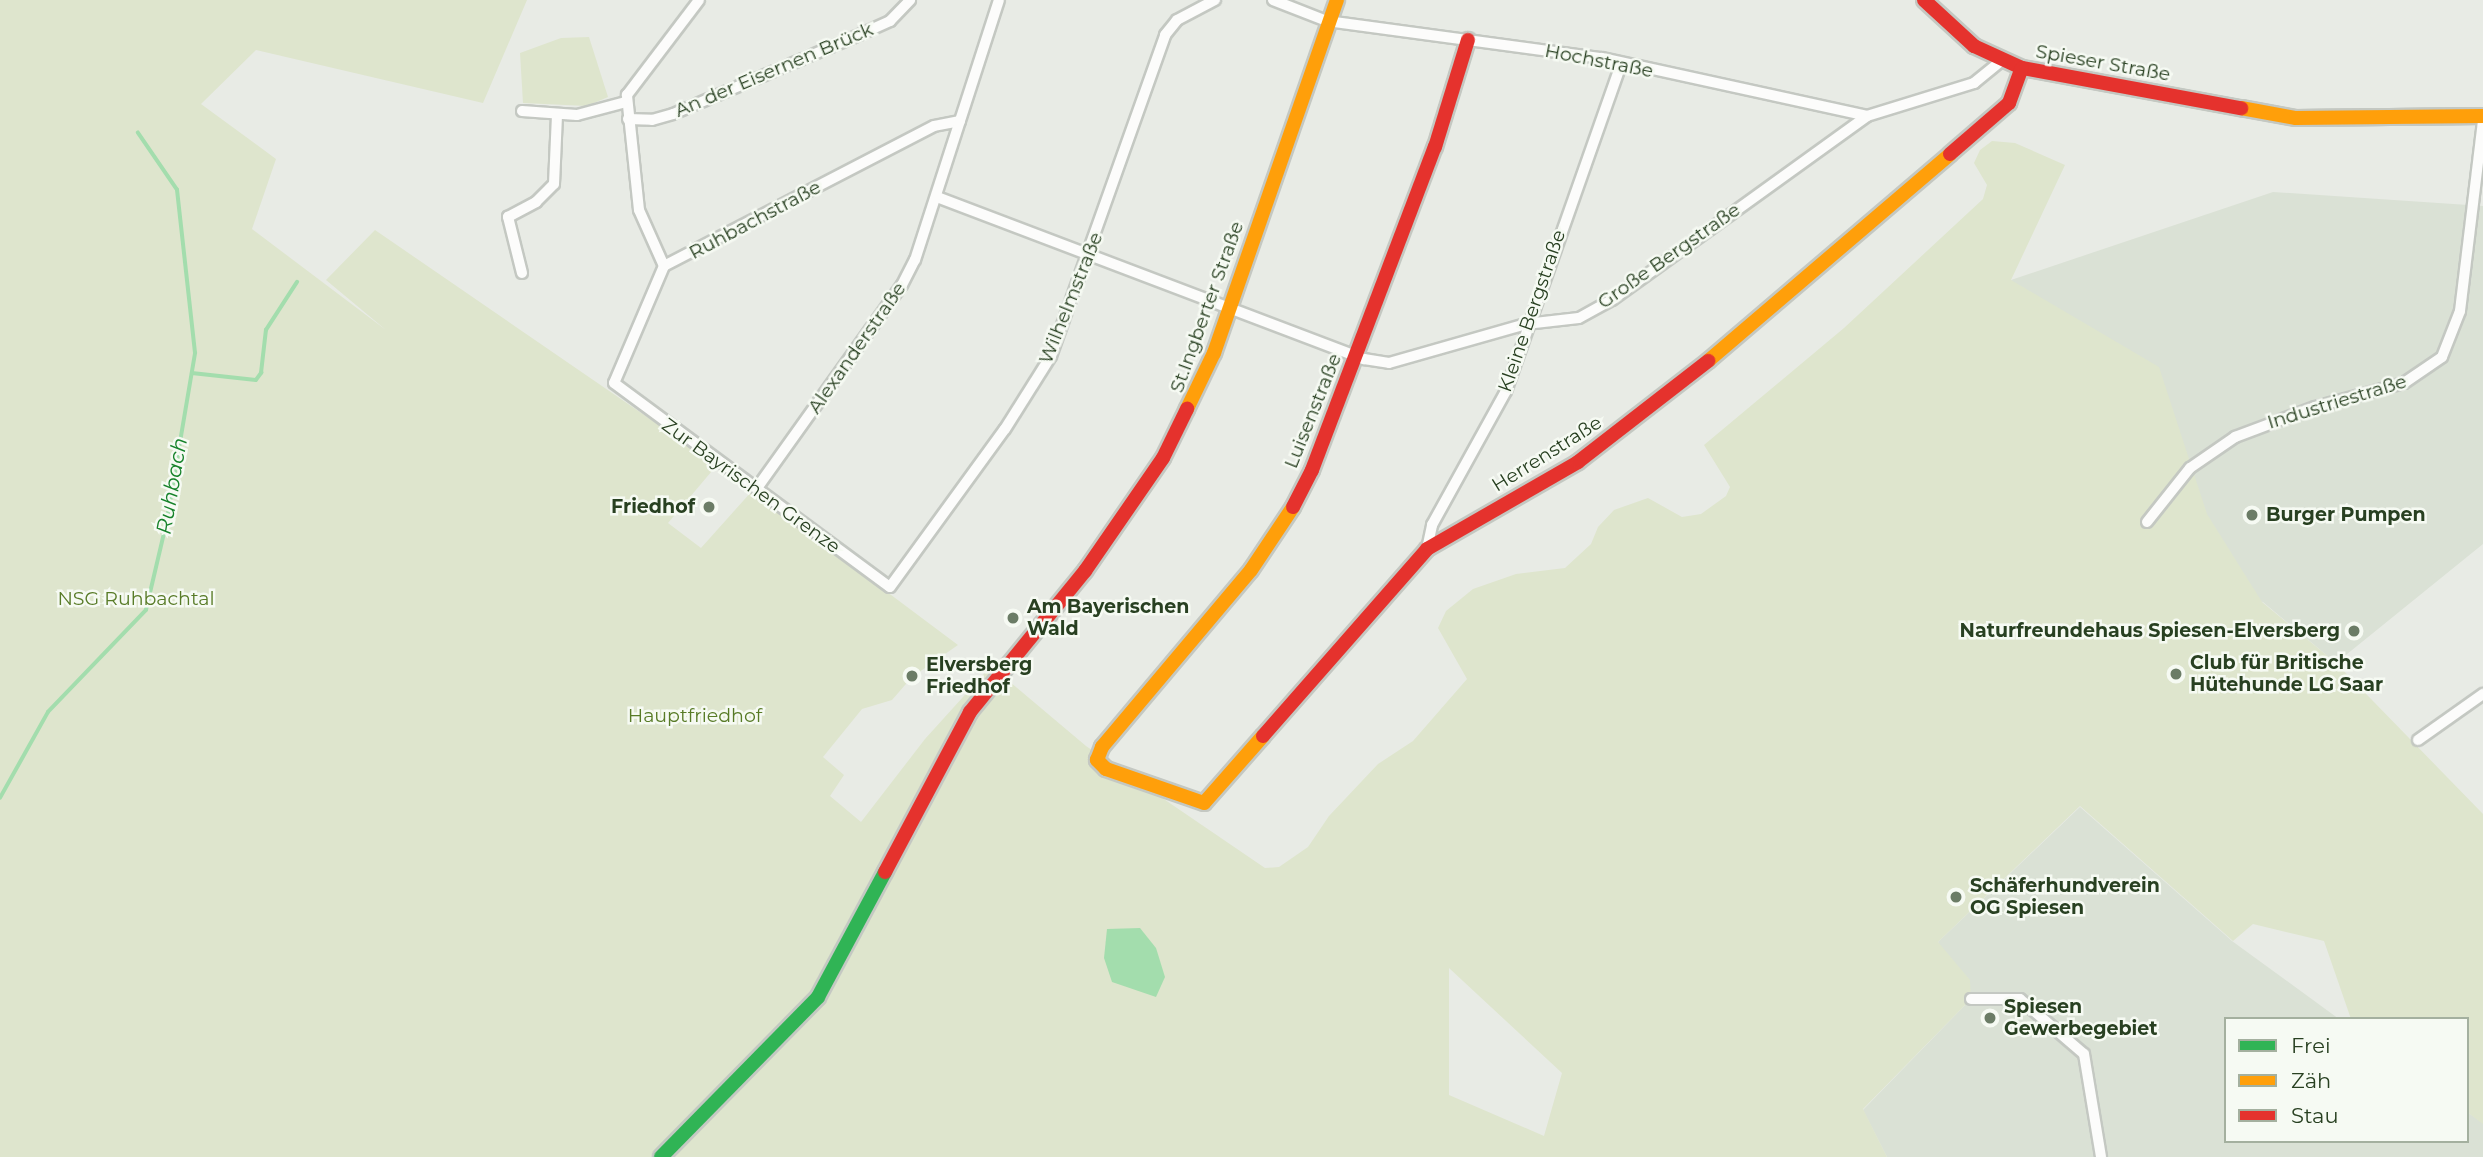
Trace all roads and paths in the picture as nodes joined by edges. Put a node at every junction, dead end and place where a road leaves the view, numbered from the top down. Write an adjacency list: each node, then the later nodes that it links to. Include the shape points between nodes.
1 (699, 0): 13 (street, via 639,74)
2 (910, 0): 18 (street, An der Eisernen Brück, via 890,21 673,114 652,120)
3 (999, 0): 19 (street, Alexanderstraße)
4 (1215, 0): 21 (street, Wilhelmstraße, via 1177,20 1165,35)
5 (1273, 0): 8 (street, Hochstraße)
6 (1337, 0): 8 (street, St.Ingberter Straße)
7 (1924, 0): 10 (street, Spieser Straße, via 1974,46)
8 (1327, 21): 9 (street, Hochstraße); 24 (street, St.Ingberter Straße)
9 (1468, 40): 11 (street, Hochstraße); 26 (street, Luisenstraße, via 1435,147)
10 (2001, 61): 12 (street, Spieser Straße); 16 (street, Große Bergstraße, via 1974,83)
11 (1621, 64): 16 (street, Hochstraße); 25 (street, Kleine Bergstraße)
12 (2022, 68): 17 (street, Spieser Straße, via 2296,118); 30 (street, Herrenstraße, via 2009,103 1692,375 1578,462)
13 (626, 102): 15 (street, via 594,112); 18 (street)
14 (522, 111): 15 (street)
15 (557, 115): 23 (street, via 554,184 542,197 508,217)
16 (1867, 116): 25 (street, Große Bergstraße, via 1612,300 1579,318)
17 (2483, 118): 29 (street, Industriestraße, via 2460,311 2442,357 2404,383 2315,407 2235,437 2190,468)
18 (628, 119): 22 (street, via 639,210)
19 (960, 121): 20 (street, Alexanderstraße); 22 (street, Ruhbachstraße, via 934,126)
20 (937, 197): 21 (street, Große Bergstraße); 28 (street, Alexanderstraße, via 902,285)
21 (1090, 256): 24 (street, Große Bergstraße); 31 (street, Wilhelmstraße, via 1051,356 1032,389)
22 (664, 266): 27 (street, Ruhbachstraße)
23 (522, 273)
24 (1230, 310): 26 (street, Große Bergstraße); 36 (street, St.Ingberter Straße, via 1200,388 1163,458 1084,571 981,697 950,743 818,997)
25 (1526, 324): 26 (street, Große Bergstraße, via 1389,363); 30 (street, Kleine Bergstraße, via 1506,391 1432,525)
26 (1355, 356): 34 (street, Luisenstraße, via 1312,470 1284,525)
27 (614, 383): 28 (street, Zur Bayrischen Grenze)
28 (757, 488): 31 (street, Zur Bayrischen Grenze)
29 (2147, 522)
30 (1427, 549): 34 (street, Herrenstraße, via 1204,803 1106,769 1097,760)
31 (890, 587)
32 (2483, 694): 33 (street)
33 (2418, 740)
34 (1102, 747)
35 (1971, 999): 37 (street, via 2020,999 2084,1054)
36 (662, 1157)
37 (2101, 1157)

